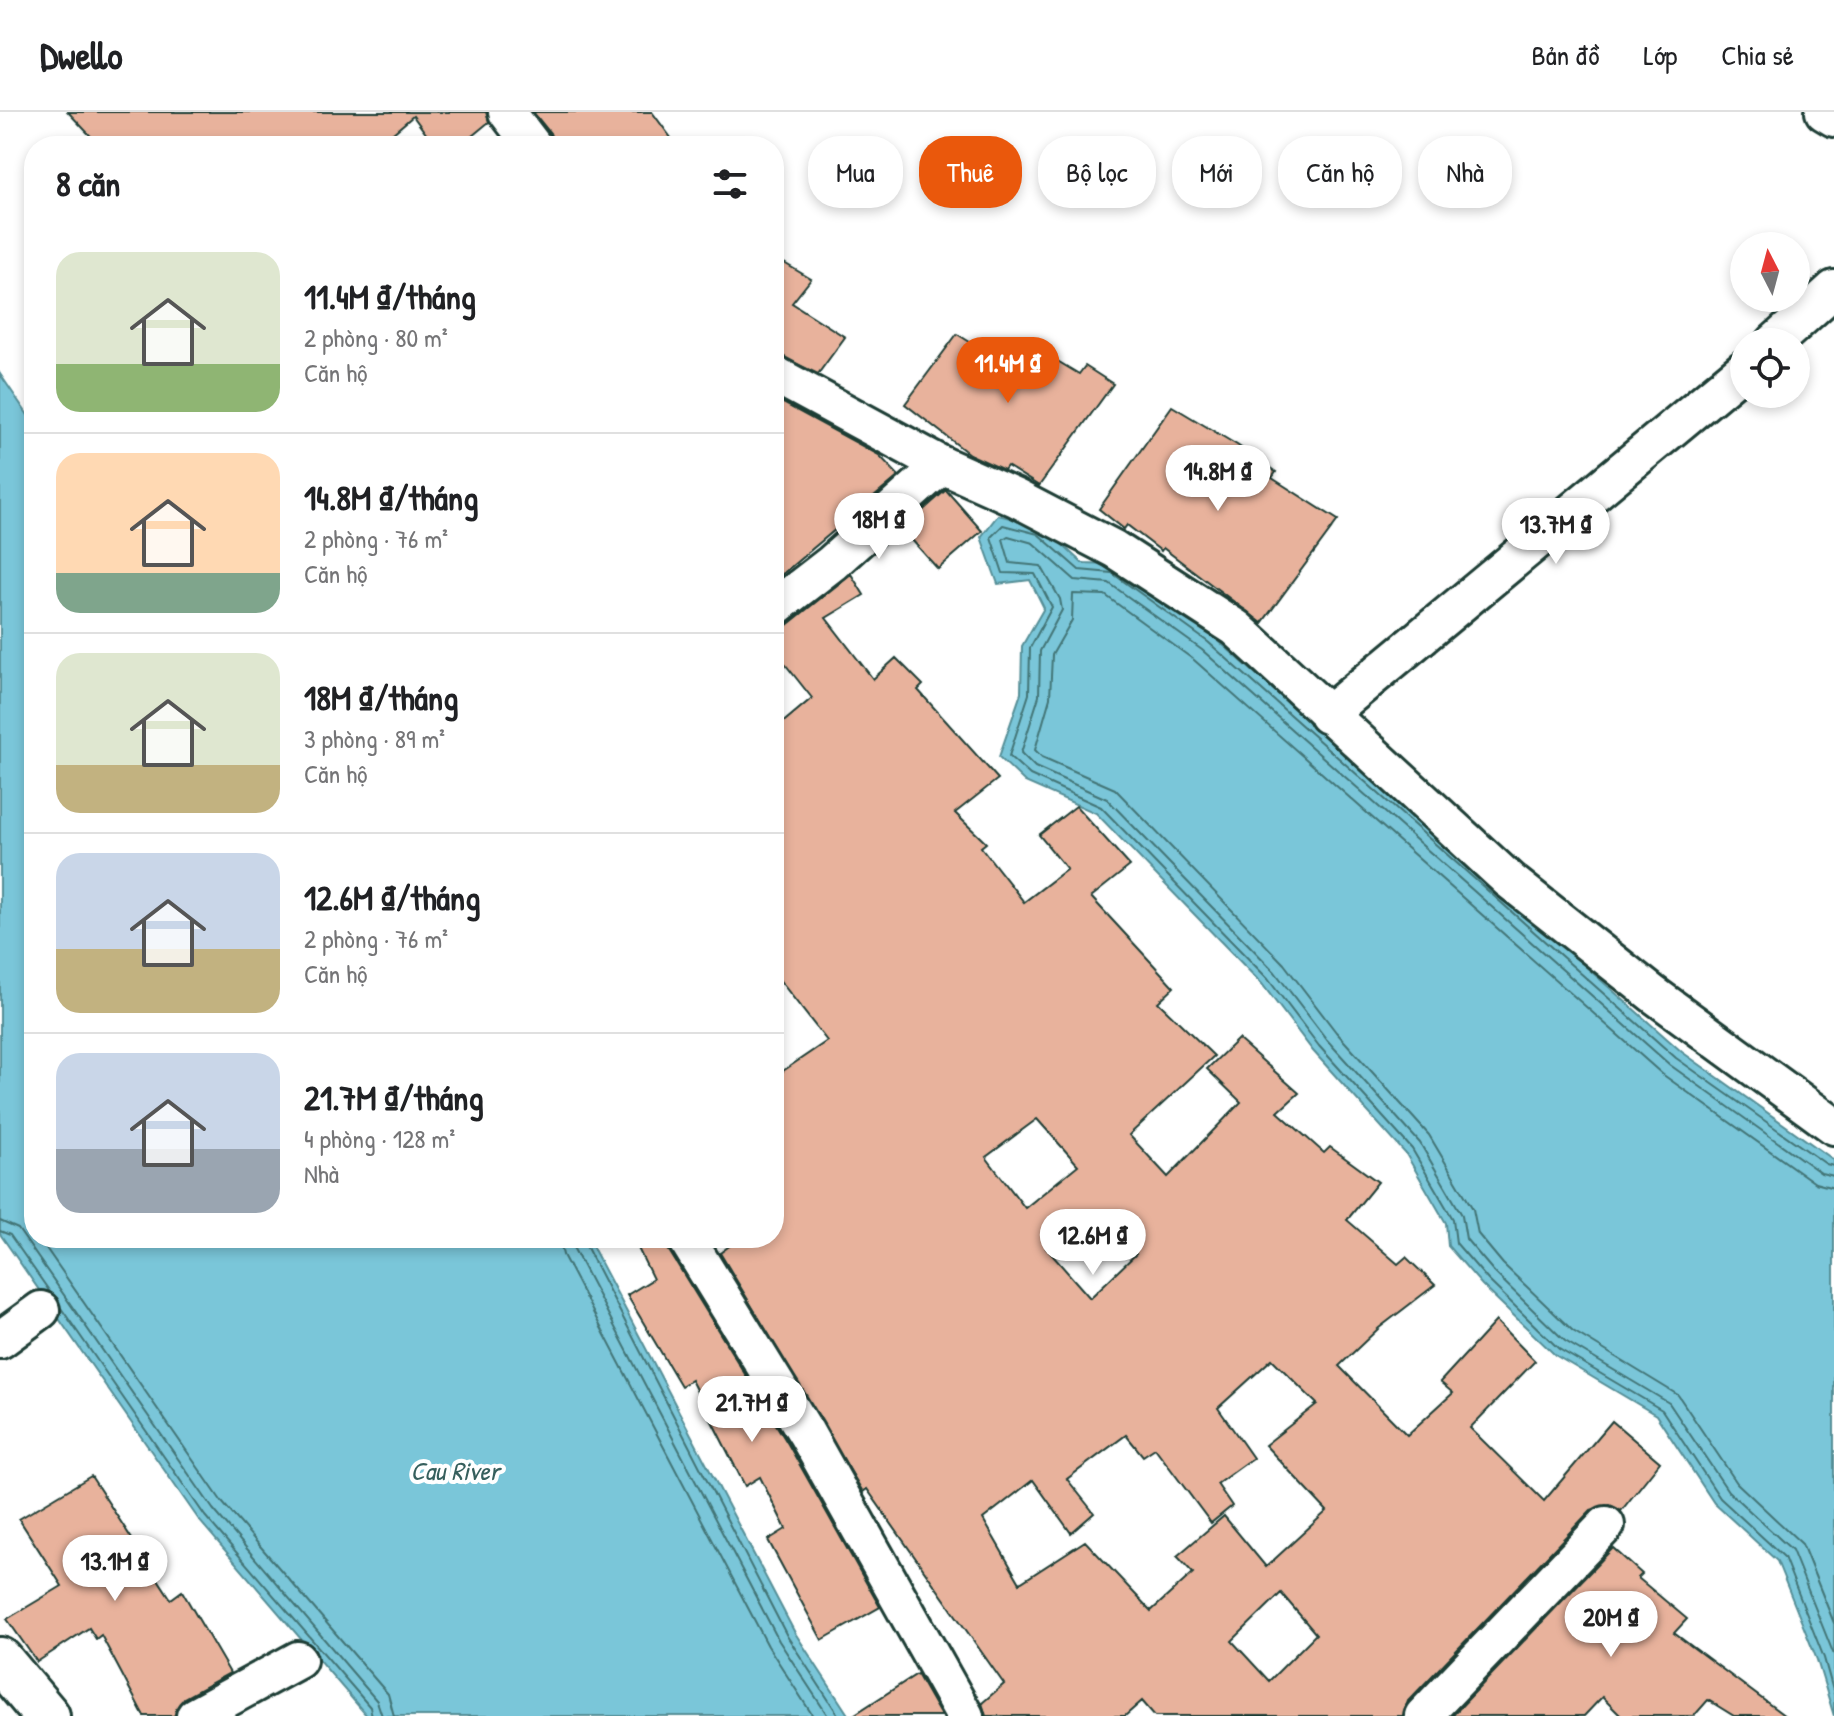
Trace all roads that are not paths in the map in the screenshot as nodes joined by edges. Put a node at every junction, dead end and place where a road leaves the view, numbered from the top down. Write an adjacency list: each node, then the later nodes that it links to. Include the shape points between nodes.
1 (1824, 112): 2 (street)
2 (1834, 118)
3 (1834, 289): 4 (street)
4 (1791, 328)
5 (784, 379): 7 (street)
6 (1730, 381): 9 (street)
7 (942, 465): 8 (street); 9 (street, via 1114,549 1224,620)
8 (784, 600)
9 (1327, 715): 10 (street, via 1509,880)
10 (1834, 1126)
11 (692, 1248): 19 (street, via 806,1433)
12 (41, 1310): 13 (street)
13 (0, 1340)
14 (1606, 1525): 20 (street)
15 (0, 1660): 17 (main road)
16 (298, 1660): 18 (street)
17 (47, 1716)
18 (195, 1716)
19 (965, 1716)
20 (1423, 1716)

